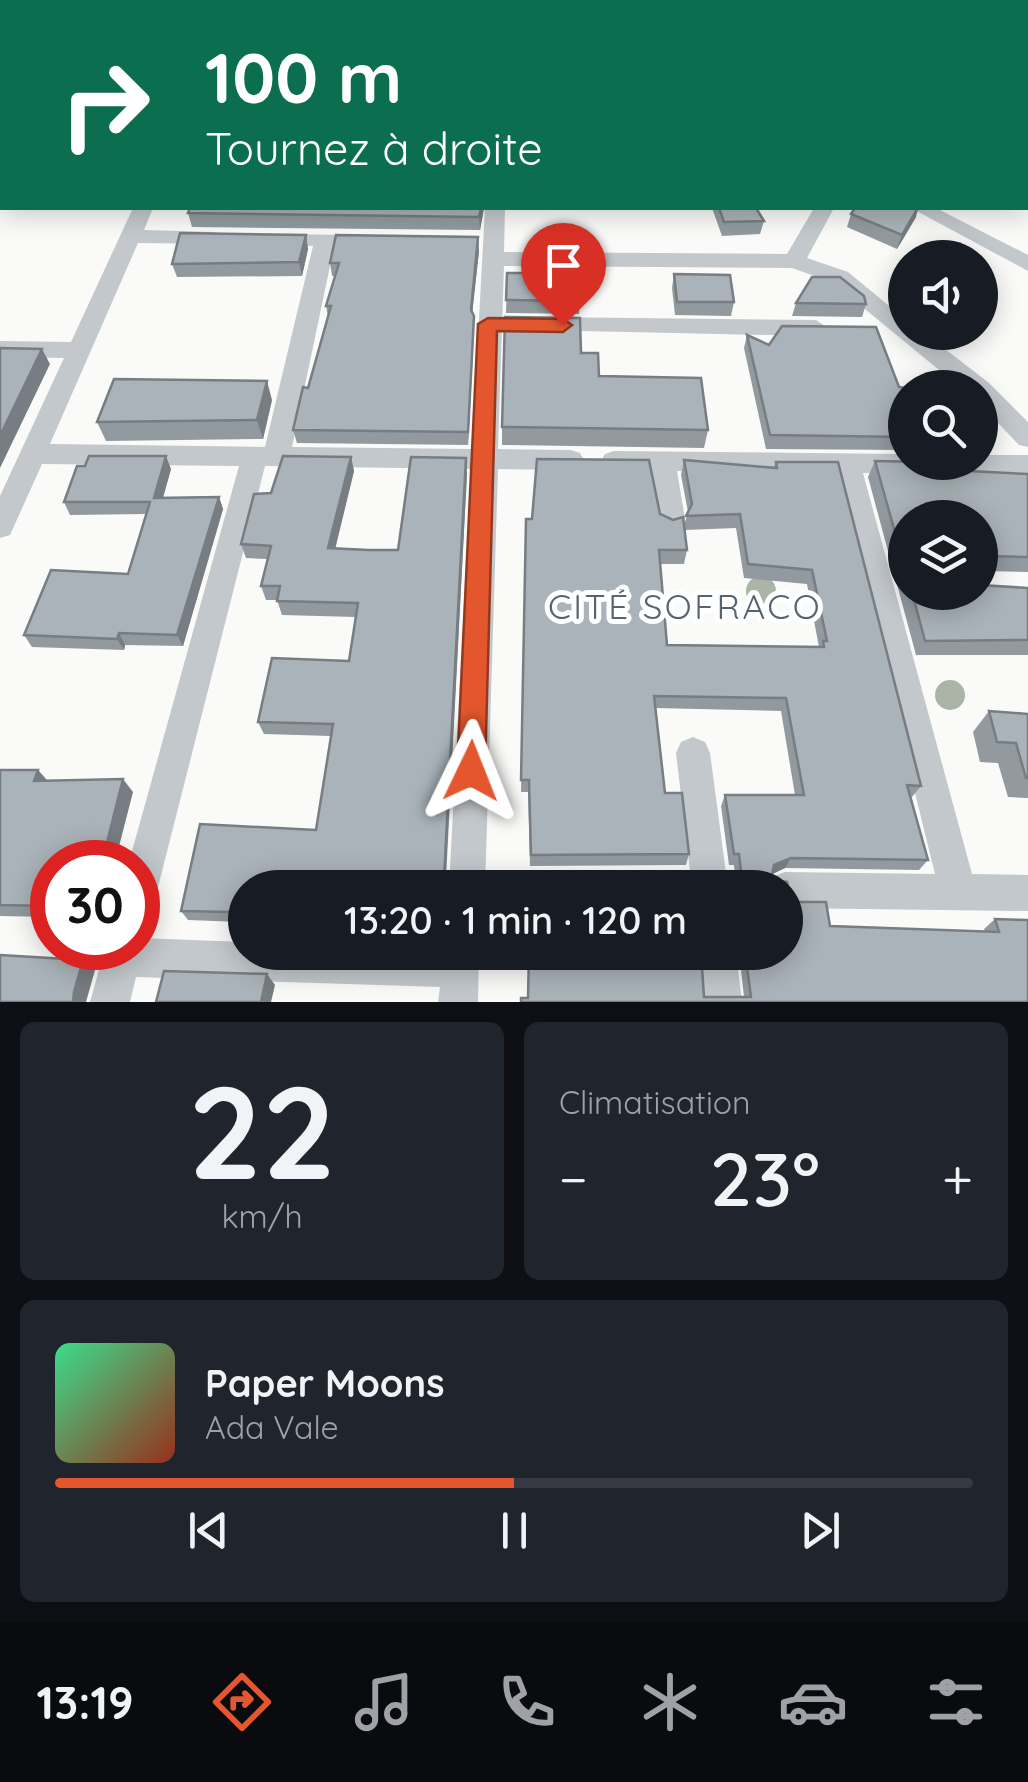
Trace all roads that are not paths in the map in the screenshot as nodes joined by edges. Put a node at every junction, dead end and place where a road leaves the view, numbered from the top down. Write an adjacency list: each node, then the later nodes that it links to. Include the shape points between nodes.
1 (142, 210): 5 (street)
2 (495, 210): 7 (street)
3 (823, 210): 9 (street)
4 (926, 210): 10 (street)
5 (130, 236): 6 (street); 15 (street)
6 (325, 240): 8 (street, via 385,241); 21 (street)
7 (487, 247): 9 (street); 12 (street)
8 (380, 258)
9 (794, 261): 11 (street, via 840,278)
10 (1028, 264)
11 (888, 317)
12 (507, 325): 13 (street); 22 (street)
13 (888, 330)
14 (0, 349): 15 (street)
15 (80, 350): 20 (street)
16 (930, 350): 17 (street)
17 (956, 370)
18 (998, 407): 19 (street)
19 (1028, 438)
20 (33, 454): 21 (street); 26 (street)
21 (265, 458): 22 (street); 31 (street)
22 (483, 460): 23 (street); 32 (street)
23 (662, 461): 24 (street); 27 (street)
24 (847, 462): 25 (street); 28 (street)
25 (1028, 465)
26 (3, 513)
27 (672, 519)
28 (888, 580)
29 (895, 610): 35 (street)
30 (693, 753): 33 (street)
31 (154, 840)
32 (468, 870)
33 (708, 870)
34 (803, 890): 35 (street)
35 (958, 892): 36 (street)
36 (1028, 893)
37 (160, 954): 40 (street)
38 (118, 970): 41 (street)
39 (719, 970): 42 (street)
40 (460, 974)
41 (110, 1002)
42 (722, 1002)

